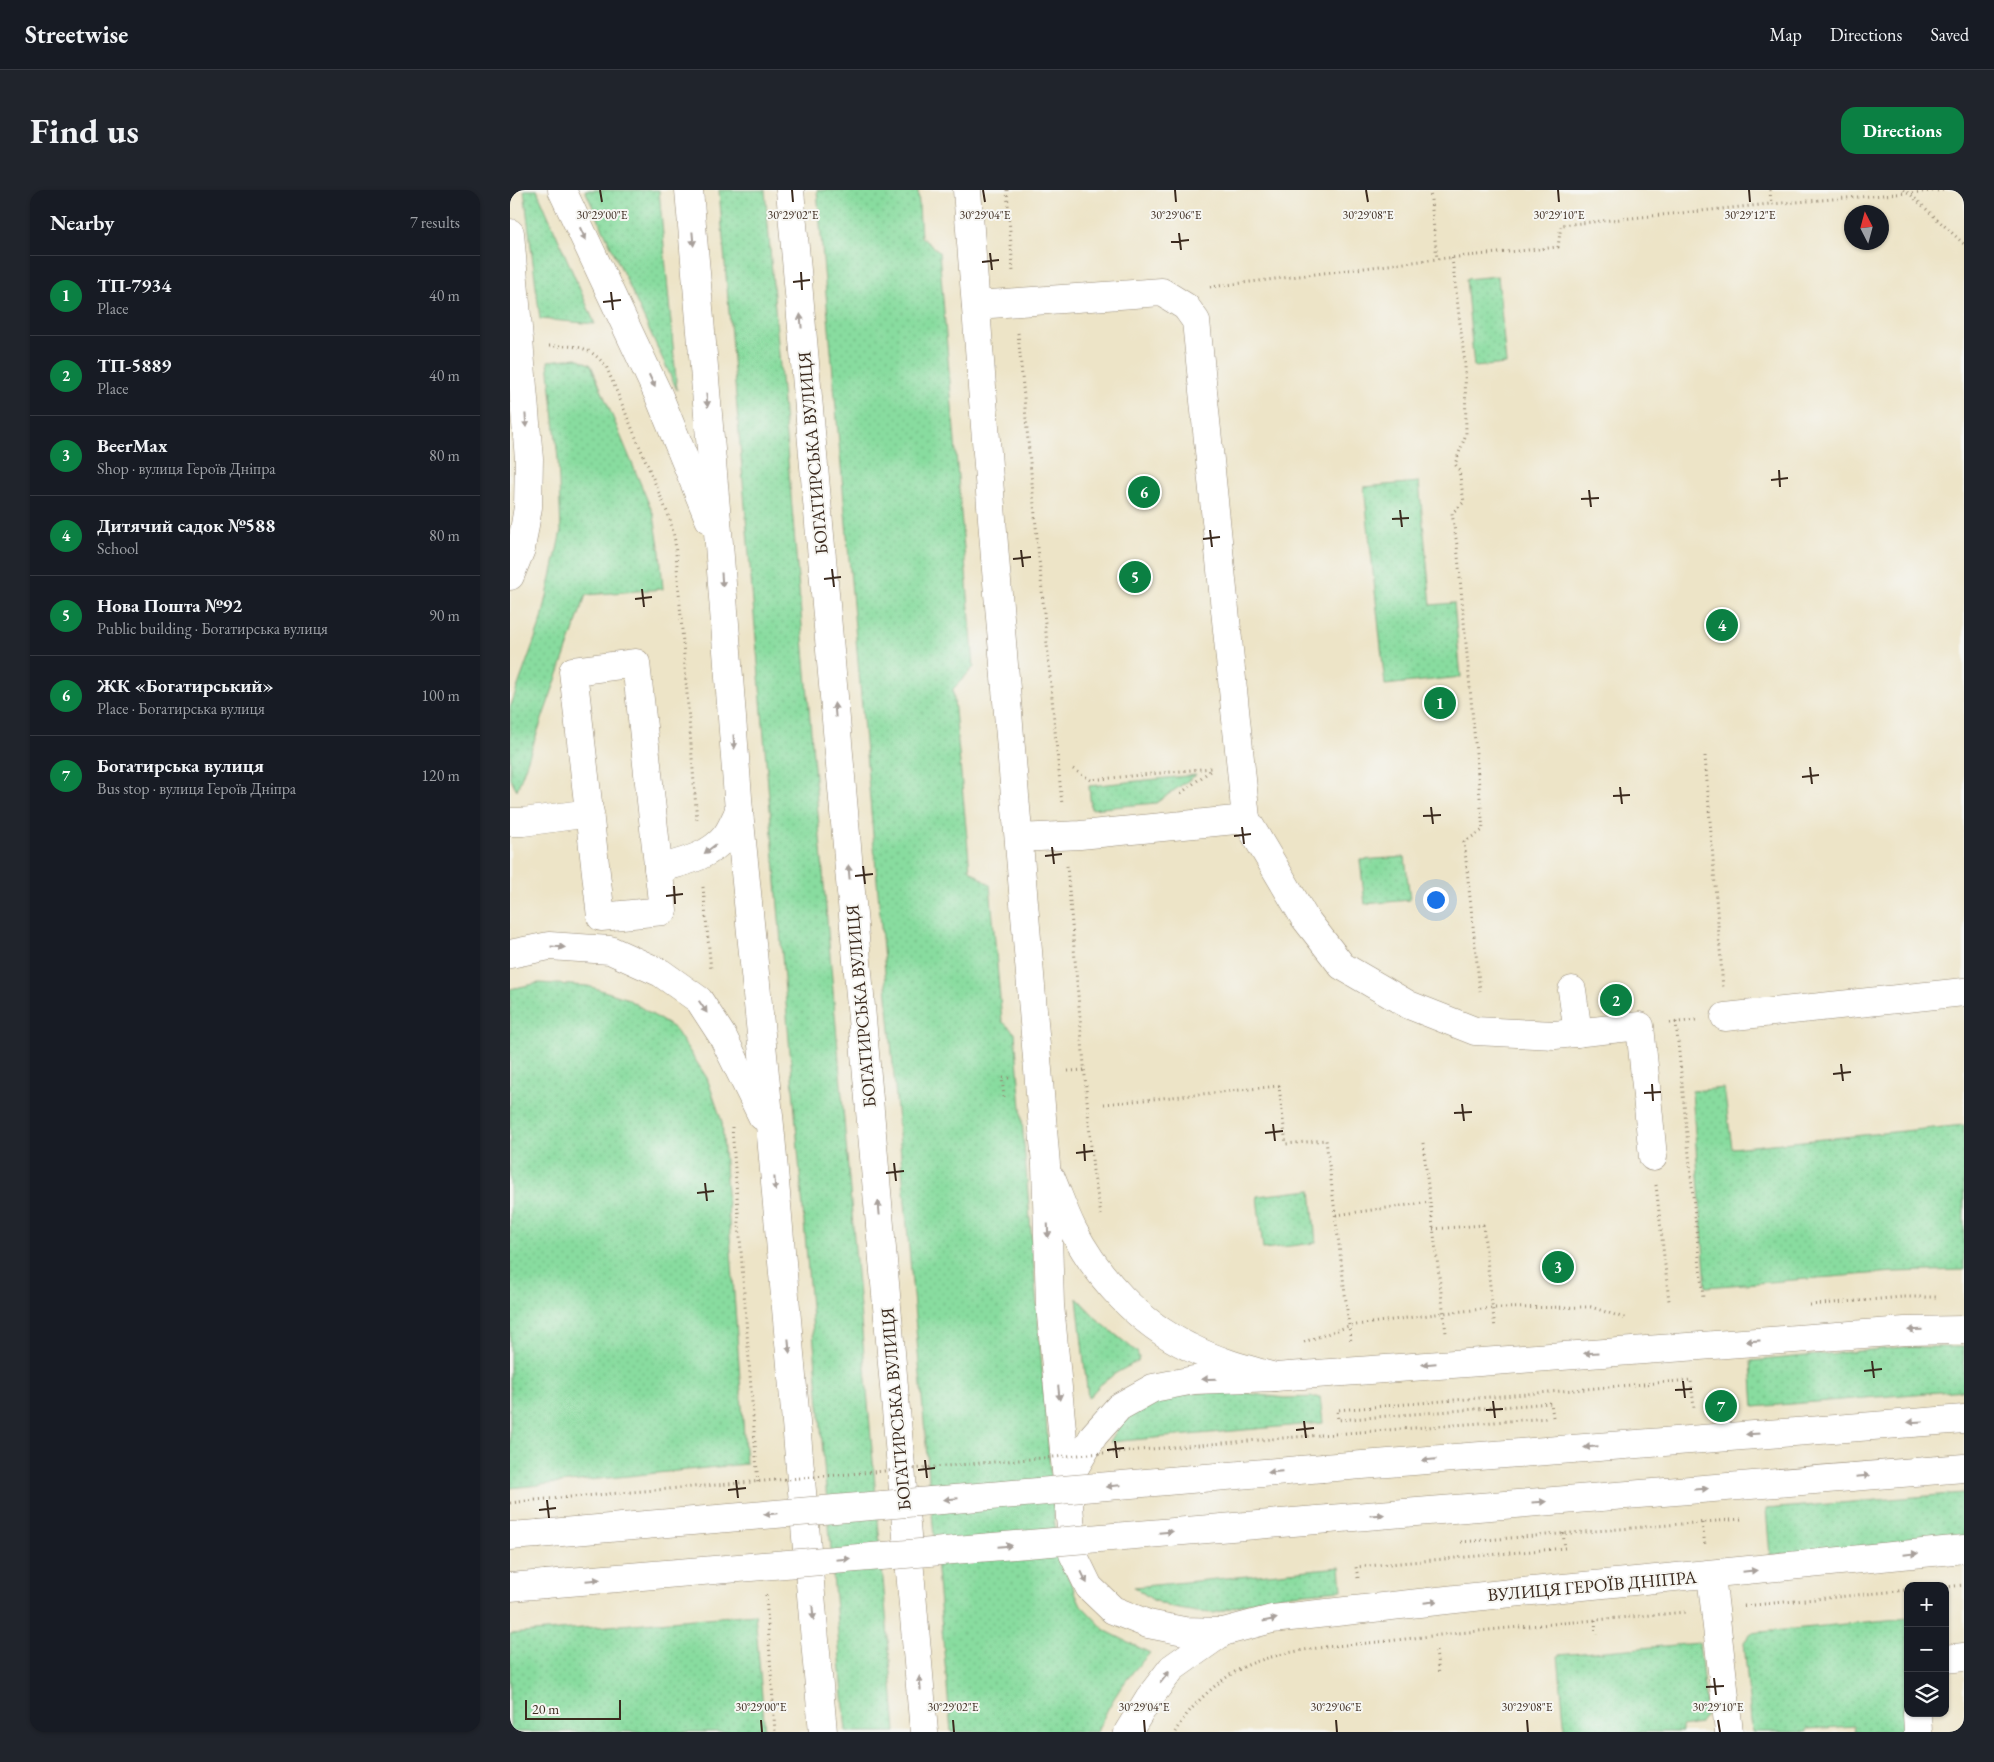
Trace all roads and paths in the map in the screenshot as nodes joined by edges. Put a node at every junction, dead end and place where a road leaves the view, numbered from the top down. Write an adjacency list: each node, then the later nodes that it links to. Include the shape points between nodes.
1 (562, 190): 20 (main road, one-way to 20, via 658,394)
2 (689, 190): 20 (main road, one-way to 20)
3 (790, 190): 93 (main road, БОГАТИРСЬКА ВУЛИЦЯ, one-way to 3)
4 (967, 190): 18 (main road)
5 (1007, 190): 17 (path)
6 (1430, 190): 15 (path)
7 (1770, 190): 11 (path)
8 (1903, 190): 10 (path)
9 (1946, 190): 10 (path)
10 (1908, 193): 11 (path); 13 (path)
11 (1771, 204): 14 (path, via 1561,225 1558,247)
12 (510, 233): 21 (main road, one-way to 21, via 529,459 528,507 520,549)
13 (1964, 244)
14 (1452, 258): 15 (path); 36 (path, via 1465,364 1466,434 1455,464 1459,470 1464,502 1452,513 1483,830 1464,842)
15 (1437, 259): 16 (path)
16 (1162, 292): 17 (main road); 28 (main road, via 1186,307 1196,321)
17 (1016, 302): 18 (main road); 29 (path)
18 (976, 306): 30 (main road)
19 (547, 346): 31 (path, via 576,346 596,354 606,366 670,519 675,541)
20 (719, 544): 25 (main road, one-way to 25)
21 (510, 576)
22 (1705, 756): 38 (path)
23 (1073, 769): 24 (path, via 1091,780 1215,767)
24 (1180, 794)
25 (739, 811): 31 (main road, one-way to 31, via 726,836); 44 (main road)
26 (590, 813): 27 (main road); 32 (main road, via 600,917 663,911); 32 (main road, via 573,671 636,663)
27 (514, 818)
28 (1246, 819): 29 (main road); 41 (main road, via 1304,918 1342,966 1409,1005 1475,1031 1555,1035)
29 (1065, 836): 30 (main road); 50 (path, via 1093,1170)
30 (1018, 838): 47 (main road)
31 (699, 857): 32 (main road); 34 (path)
32 (658, 869)
33 (510, 954): 44 (main road, one-way to 44, via 549,946 610,950 661,973 699,1000 723,1037)
34 (711, 973)
35 (1572, 990): 41 (main road)
36 (1480, 992)
37 (1964, 992): 38 (main road)
38 (1725, 1017): 39 (path)
39 (1676, 1022): 40 (path); 52 (path)
40 (1640, 1026): 41 (main road); 46 (main road)
41 (1578, 1032)
42 (1104, 1104): 49 (path, via 1279,1086 1286,1144 1326,1140)
43 (731, 1122): 70 (path)
44 (771, 1136): 92 (main road, one-way to 92)
45 (1423, 1143): 48 (path)
46 (1653, 1157): 54 (path)
47 (1046, 1165): 65 (main road, via 1073,1229 1096,1268 1123,1299 1158,1328 1188,1347 1228,1364); 69 (main road, one-way to 69, via 1050,1305)
48 (1430, 1202): 49 (path); 51 (path)
49 (1336, 1215): 59 (path)
50 (1105, 1224)
51 (1433, 1229): 56 (path, via 1483,1225); 57 (path)
52 (1703, 1298)
53 (1938, 1298): 55 (path, via 1903,1297)
54 (1669, 1301)
55 (1805, 1305)
56 (1493, 1308): 57 (path); 58 (path, via 1591,1307); 60 (path)
57 (1443, 1312): 59 (path); 62 (path)
58 (1628, 1320)
59 (1349, 1326): 63 (path); 64 (path)
60 (1495, 1329)
61 (1964, 1330): 65 (main road, one-way to 65, via 1905,1330)
62 (1446, 1334)
63 (1351, 1342)
64 (1298, 1344)
65 (1275, 1377): 69 (main road, one-way to 69, via 1194,1380 1153,1388 1119,1407 1094,1435)
66 (1694, 1408): 71 (path, bridge, via 1691,1380 1337,1410 1338,1420 1551,1403 1552,1417)
67 (1964, 1419): 74 (main road, one-way to 74, bridge, via 1323,1468)
68 (1964, 1468): 80 (main road, one-way to 68, bridge)
69 (1067, 1481): 85 (main road, one-way to 85, via 1073,1554 1089,1587 1101,1599 1114,1610 1148,1624 1184,1631)
70 (758, 1495)
71 (510, 1503)
72 (1742, 1519): 73 (path)
73 (1702, 1523): 75 (path); 78 (path, via 1563,1534 1565,1548 1356,1567 1357,1578)
74 (510, 1536)
75 (1706, 1547)
76 (1964, 1549): 77 (main road, ВУЛИЦЯ ГЕРОЇВ ДНІПРА, one-way to 76)
77 (1711, 1575): 84 (main road); 85 (main road, ВУЛИЦЯ ГЕРОЇВ ДНІПРА, one-way to 77, via 1272,1619)
78 (1367, 1577)
79 (1964, 1585): 81 (path)
80 (510, 1587)
81 (1949, 1587)
82 (1904, 1590): 84 (path)
83 (766, 1594): 91 (path)
84 (1715, 1609): 95 (path, via 1505,1628 1287,1653 1249,1665 1218,1684 1194,1706); 96 (main road)
85 (1223, 1632): 94 (main road, one-way to 85, via 1172,1668)
86 (1436, 1651): 89 (path)
87 (1964, 1657): 88 (main road)
88 (1949, 1659)
89 (1439, 1674)
90 (1917, 1717): 97 (main road)
91 (775, 1732)
92 (823, 1732)
93 (924, 1732)
94 (1128, 1732)
95 (1175, 1732)
96 (1729, 1732)
97 (1918, 1732)

